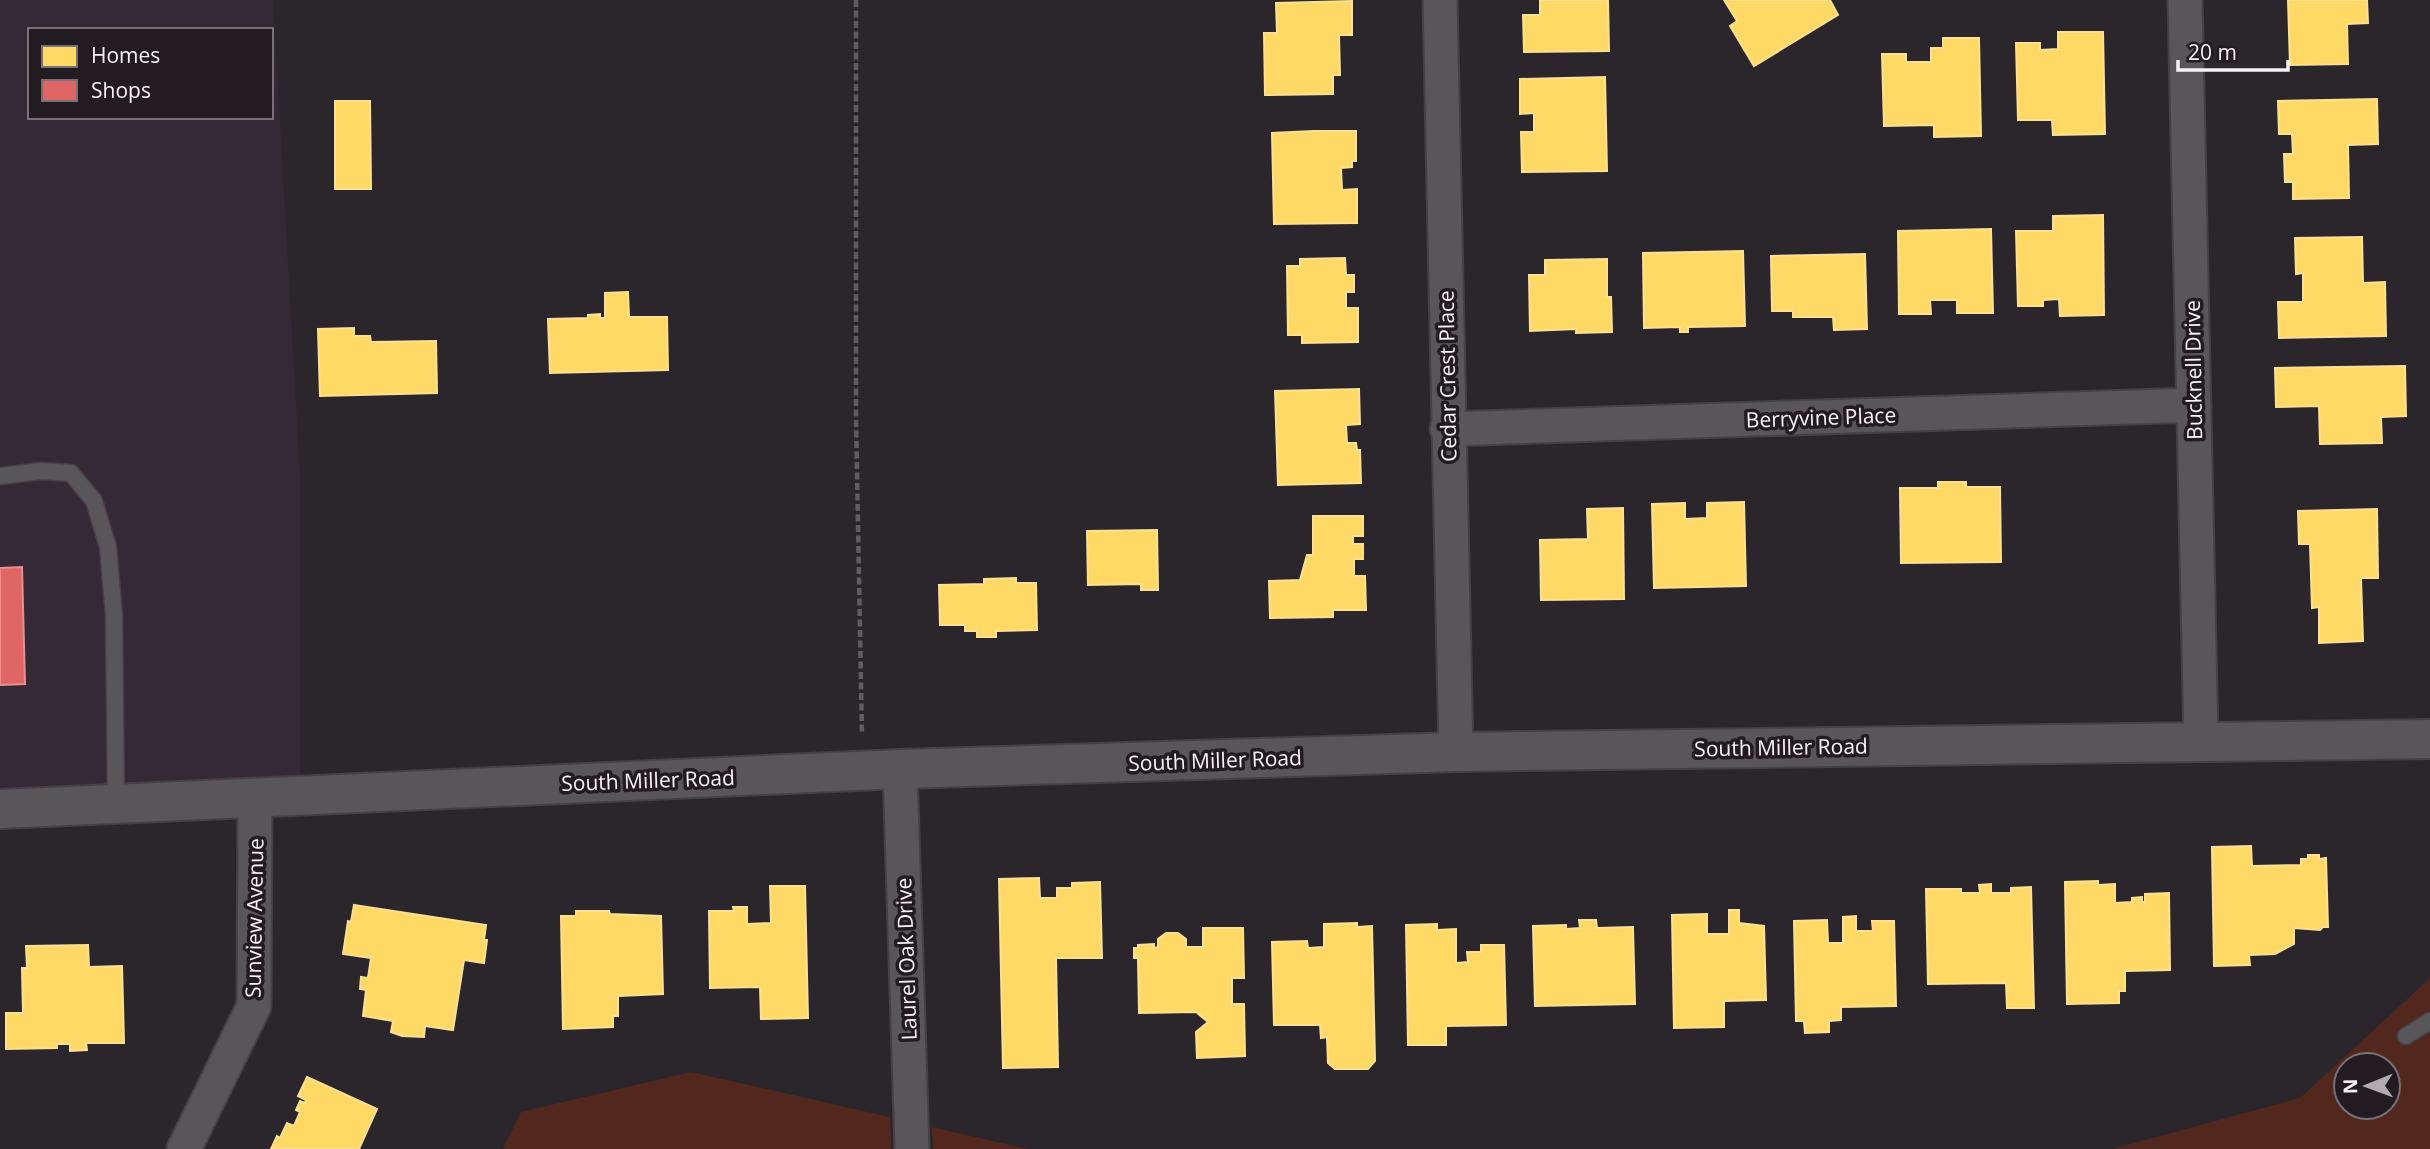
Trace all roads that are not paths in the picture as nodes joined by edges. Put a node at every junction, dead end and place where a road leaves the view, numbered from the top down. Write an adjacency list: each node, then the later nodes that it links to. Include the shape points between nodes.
1 (1440, 0): 4 (street, Cedar Crest Place)
2 (2185, 0): 3 (street, Bucknell Drive)
3 (2194, 405): 4 (street, Berryvine Place); 7 (street, Bucknell Drive)
4 (1447, 429): 8 (street, Cedar Crest Place)
5 (0, 476): 11 (lane, via 71,473 94,501 108,547 114,616)
6 (2430, 739): 7 (street, South Miller Road)
7 (2201, 740): 8 (street, South Miller Road)
8 (1456, 752): 9 (street, South Miller Road)
9 (882, 770): 10 (street, South Miller Road); 16 (street, Laurel Oak Drive)
10 (256, 797): 11 (street, South Miller Road); 15 (street, Sunview Avenue, via 254,1006)
11 (116, 804): 12 (street, South Miller Road)
12 (0, 810)
13 (2430, 1021): 14 (lane)
14 (2406, 1036)
15 (184, 1149)
16 (912, 1149)

